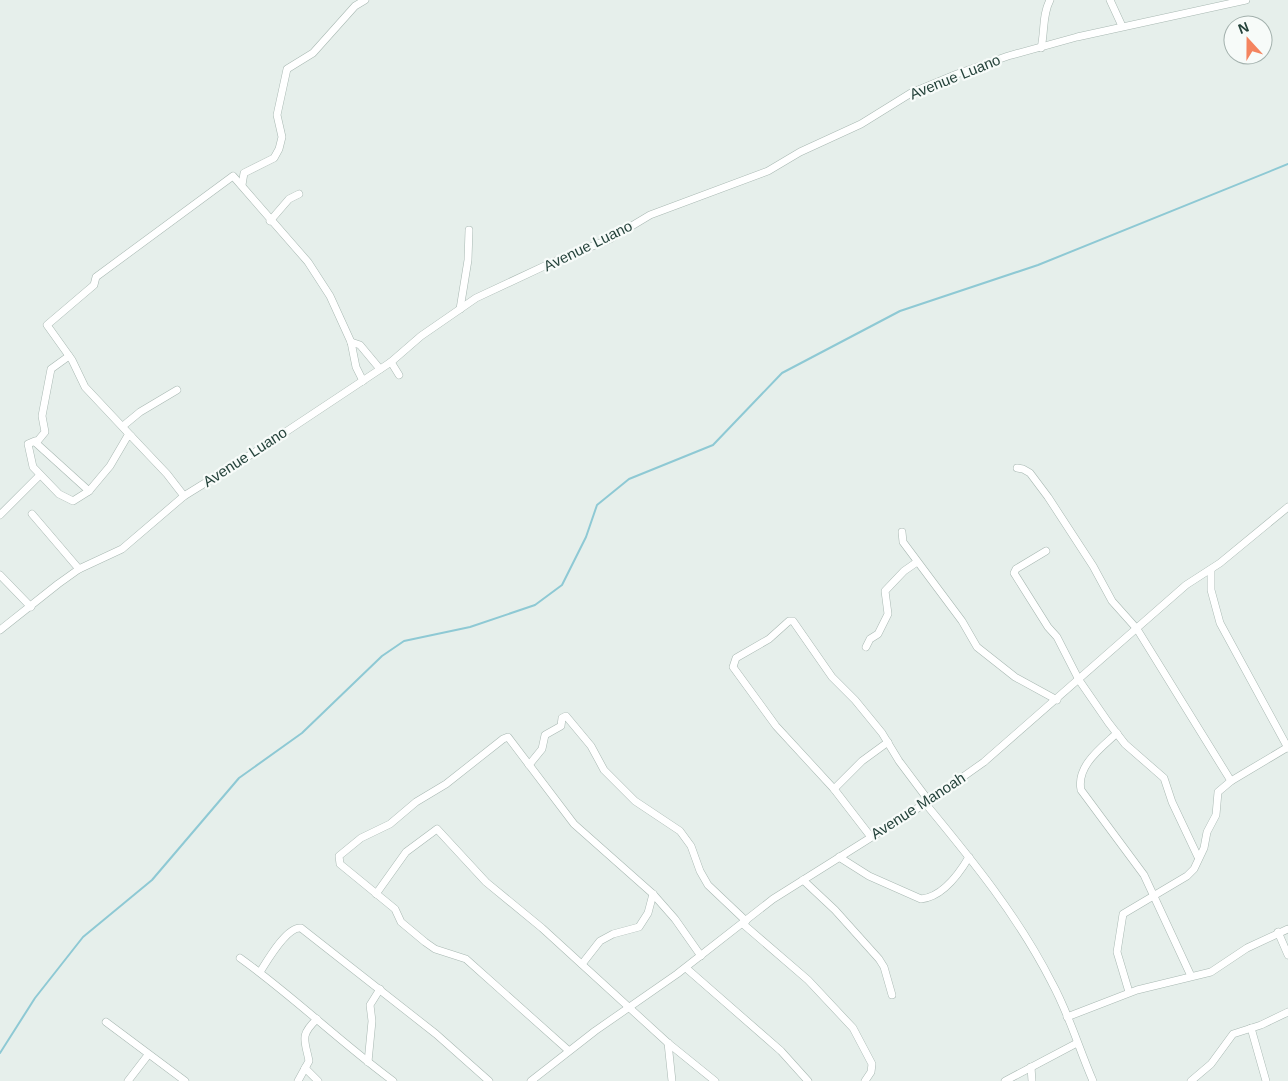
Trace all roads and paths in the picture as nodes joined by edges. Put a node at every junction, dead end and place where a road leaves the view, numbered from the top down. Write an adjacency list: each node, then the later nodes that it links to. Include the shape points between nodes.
1 (365, 0): 7 (street, via 355,6 313,53 287,69 277,115 282,137 279,150 274,158 244,173)
2 (1050, 0): 6 (street, via 1044,13)
3 (1110, 0): 5 (street)
4 (1246, 0): 5 (street, Avenue Luano)
5 (1122, 26): 6 (street, Avenue Luano)
6 (1042, 48): 11 (street, Avenue Luano, via 1008,56 911,93 868,120 768,170 650,215 610,239 553,262)
7 (242, 185): 9 (street); 13 (street, via 233,176 226,179 96,277 94,285 47,325)
8 (299, 194): 9 (street)
9 (270, 221): 12 (street, via 313,270 336,307)
10 (469, 230): 11 (street)
11 (460, 309): 14 (street, Avenue Luano)
12 (351, 342): 15 (street, via 360,345); 17 (street, via 356,367)
13 (69, 356): 19 (street, via 85,387); 21 (street, via 51,369 42,416 45,432)
14 (391, 362): 15 (street, Avenue Luano); 16 (street)
15 (380, 368): 17 (street, Avenue Luano)
16 (399, 375)
17 (363, 381): 25 (street, Avenue Luano)
18 (177, 390): 19 (street)
19 (122, 426): 20 (street)
20 (131, 436): 24 (street, via 127,437 110,466); 25 (street)
21 (35, 441): 23 (street, via 29,442 30,463); 24 (street)
22 (1017, 468): 36 (street, via 1030,473 1048,497 1112,601)
23 (40, 474): 24 (street, via 64,499 76,500); 28 (street)
24 (88, 491)
25 (184, 496): 32 (street, Avenue Luano, via 122,549)
26 (1288, 507): 33 (street, Avenue Manoah)
27 (32, 514): 32 (street)
28 (0, 515)
29 (902, 532): 31 (street, via 903,542)
30 (1046, 551): 39 (street, via 1014,572 1066,652)
31 (917, 562): 38 (street, via 885,591 888,614 878,634); 40 (street, via 981,652 1019,680)
32 (79, 569): 35 (street, Avenue Luano)
33 (1211, 570): 36 (street, Avenue Manoah, via 1186,585); 43 (street, via 1212,596 1220,623)
34 (0, 574): 35 (street)
35 (31, 607): 37 (street, Avenue Luano)
36 (1137, 629): 39 (street, Avenue Manoah); 45 (street)
37 (0, 630)
38 (866, 647)
39 (1079, 680): 40 (street, Avenue Manoah); 41 (street)
40 (1057, 700): 47 (street, Avenue Manoah, via 984,762)
41 (1117, 733): 51 (street, via 1164,778); 55 (street, via 1086,764 1080,783 1084,796 1139,866)
42 (888, 742): 46 (street, via 862,761); 46 (street, via 864,710 832,677 793,621 736,658 733,663 735,671 776,726); 47 (street)
43 (1288, 747): 45 (street)
44 (529, 765): 53 (street, via 506,737 390,824 355,843 338,859); 54 (street, via 574,824); 56 (street, via 542,749 545,736 561,726 562,718 566,716 604,770 635,801 680,831 691,846 708,885)
45 (1230, 781): 51 (street, via 1218,792 1216,815)
46 (834, 789): 48 (street)
47 (927, 802): 48 (street, Avenue Manoah); 50 (street)
48 (871, 837): 49 (street, Avenue Manoah)
49 (839, 857): 50 (street, via 869,876 920,899 928,898 957,876); 52 (street, Avenue Manoah)
50 (969, 857): 71 (street, via 995,889 1022,931 1052,982)
51 (1198, 858): 55 (street, via 1190,873)
52 (803, 880): 56 (street, Avenue Manoah, via 773,898); 68 (street, via 879,959)
53 (376, 894): 62 (street, via 406,852 437,829 486,882); 77 (street, via 395,909 401,922 425,942 435,949 466,959)
54 (653, 894): 60 (street); 62 (street, via 648,913 638,927 600,941)
55 (1153, 896): 65 (street); 67 (street, via 1126,911 1120,923 1117,952)
56 (744, 922): 60 (street, Avenue Manoah); 92 (street, via 808,980 853,1028 872,1064)
57 (1288, 928): 58 (street)
58 (1278, 932): 59 (street); 65 (street, via 1238,953 1217,969)
59 (1288, 955)
60 (701, 956): 63 (street, Avenue Manoah)
61 (240, 958): 64 (street)
62 (582, 964): 69 (street)
63 (686, 968): 69 (street, Avenue Manoah); 91 (street, via 781,1051)
64 (260, 972): 66 (street, via 282,940 296,928 301,928); 72 (street)
65 (1191, 976): 67 (street)
66 (380, 989): 79 (street, via 370,1005 372,1021); 87 (street)
67 (1129, 992): 71 (street)
68 (892, 995)
69 (630, 1008): 75 (street); 77 (street, Avenue Manoah)
70 (1288, 1012): 74 (street)
71 (1067, 1017): 76 (street)
72 (317, 1019): 79 (street); 81 (street, via 303,1039 309,1061)
73 (106, 1022): 78 (street)
74 (1251, 1028): 96 (street, via 1232,1034 1211,1064); 97 (street)
75 (668, 1043): 89 (street); 90 (street)
76 (1077, 1043): 80 (street); 95 (street)
77 (568, 1050): 88 (street, Avenue Manoah)
78 (148, 1055): 82 (street); 83 (street)
79 (368, 1062): 86 (street)
80 (1031, 1067): 93 (street); 94 (street)
81 (305, 1068): 84 (street); 85 (street)
82 (128, 1081)
83 (185, 1081)
84 (298, 1081)
85 (318, 1081)
86 (393, 1081)
87 (489, 1081)
88 (531, 1081)
89 (672, 1081)
90 (715, 1081)
91 (808, 1081)
92 (865, 1081)
93 (1005, 1081)
94 (1032, 1081)
95 (1093, 1081)
96 (1190, 1081)
97 (1266, 1081)

